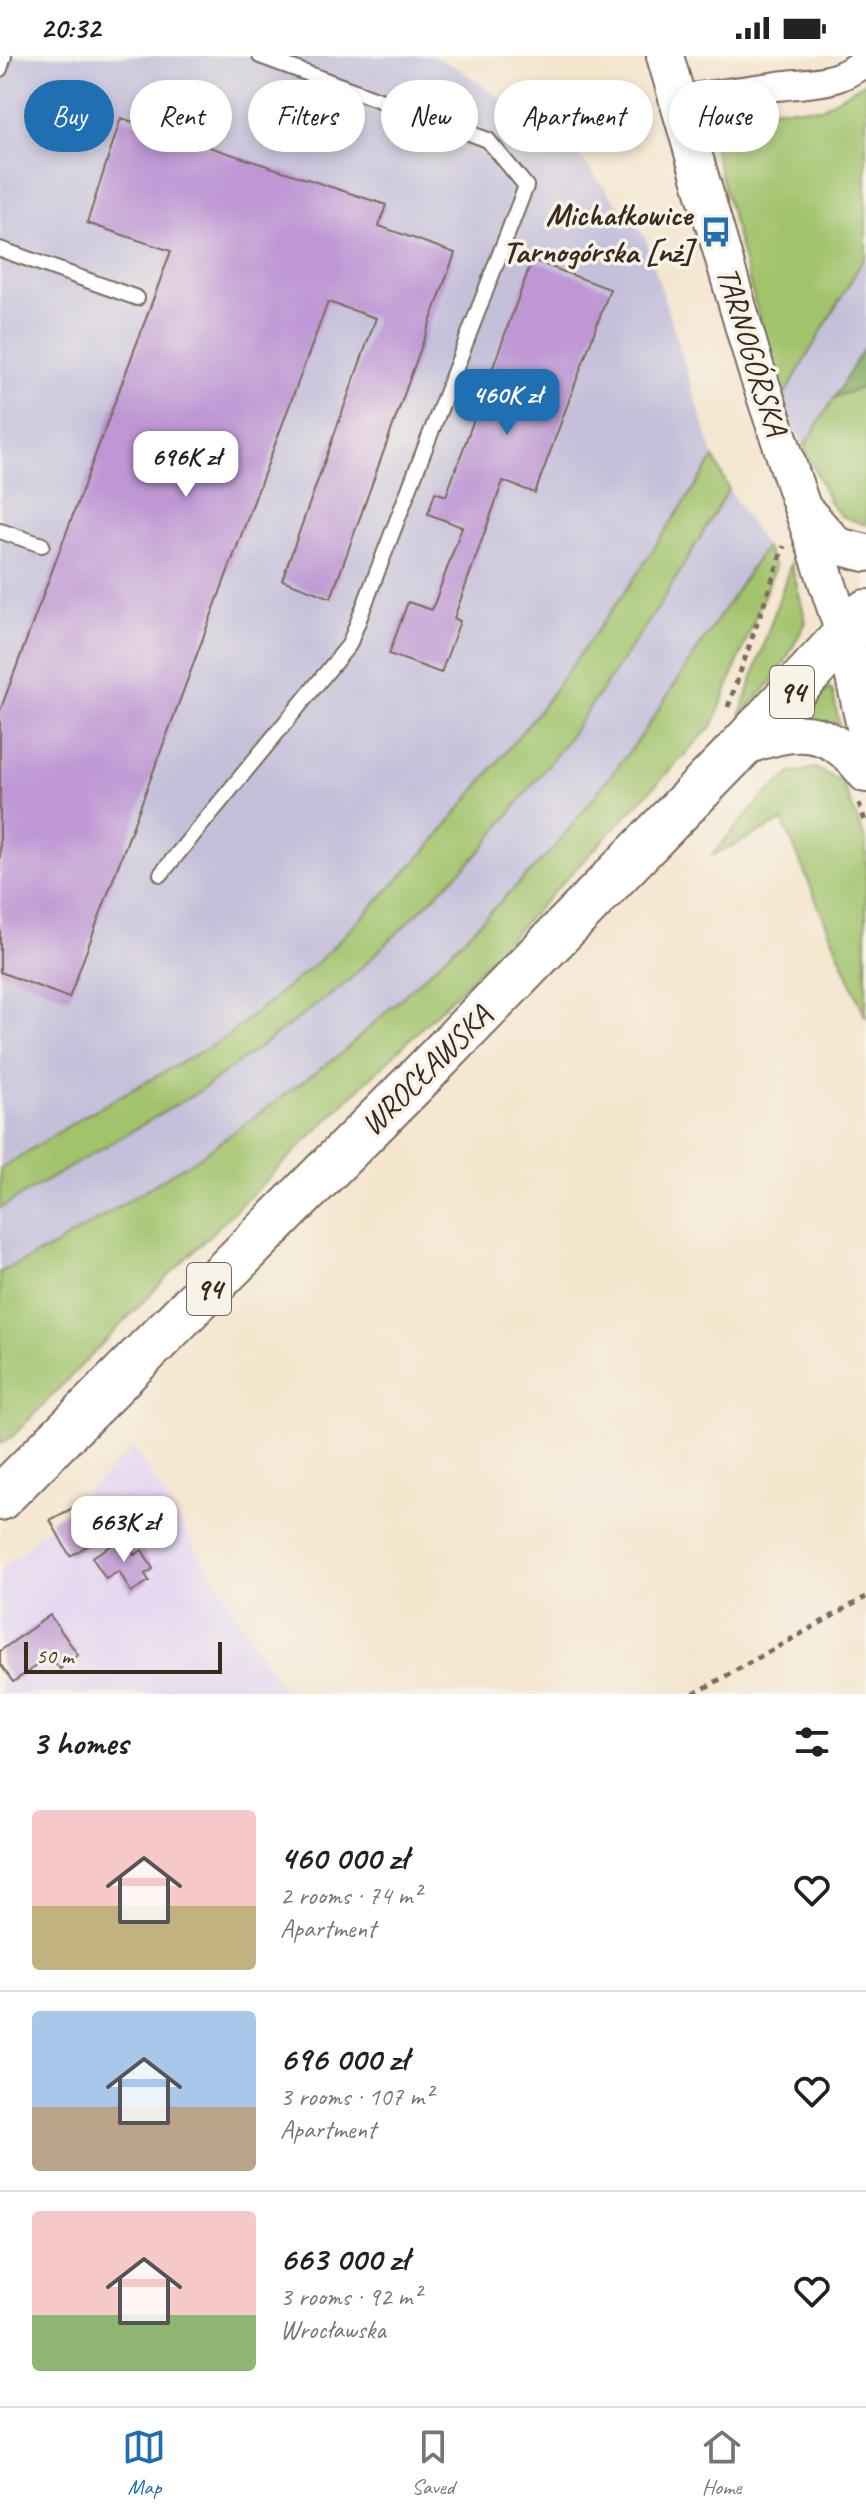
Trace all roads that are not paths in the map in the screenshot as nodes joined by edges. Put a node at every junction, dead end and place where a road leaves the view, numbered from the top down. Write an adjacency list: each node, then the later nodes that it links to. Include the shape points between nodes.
1 (4, 56): 5 (lane)
2 (260, 56): 19 (lane, via 488,140 526,186 349,645)
3 (665, 56): 6 (street, TARNOGÓRSKA)
4 (866, 61): 7 (street, via 823,83)
5 (0, 69)
6 (672, 80)
7 (779, 86)
8 (692, 152): 11 (street, TARNOGÓRSKA)
9 (0, 249): 10 (lane)
10 (137, 298)
11 (801, 507): 14 (street, TARNOGÓRSKA, via 837,546); 15 (street, TARNOGÓRSKA)
12 (0, 531): 13 (lane)
13 (42, 545)
14 (866, 553)
15 (855, 624): 16 (street, TARNOGÓRSKA); 17 (main road, WROCŁAWSKA / 94)
16 (866, 731)
17 (740, 748): 18 (street, via 774,736 820,734 850,753); 20 (main road, WROCŁAWSKA / 94, via 407,1090)
18 (860, 783)
19 (161, 874)
20 (21, 1470)

